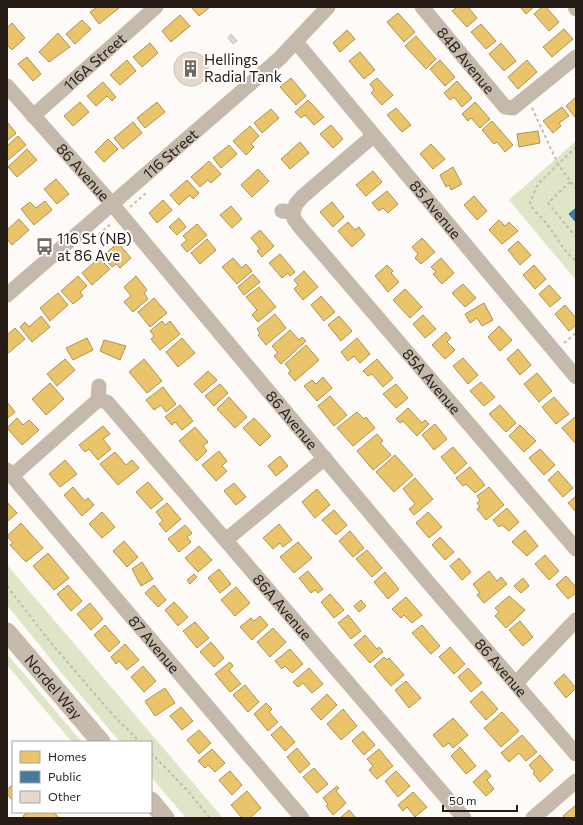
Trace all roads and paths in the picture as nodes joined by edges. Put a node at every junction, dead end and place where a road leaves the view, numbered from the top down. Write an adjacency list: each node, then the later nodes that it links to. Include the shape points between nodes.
1 (156, 7): 8 (street, 116A Street)
2 (328, 7): 4 (street, 116 Street)
3 (422, 7): 5 (street, 84B Avenue, via 506,107 513,108)
4 (296, 42): 9 (street, 85 Avenue); 14 (street, 116 Street)
5 (576, 57)
6 (7, 86): 8 (street, 86 Avenue)
7 (532, 108): 11 (path)
8 (33, 116): 14 (street, 86 Avenue)
9 (373, 136): 20 (street, 85 Avenue); 24 (street, 85A Avenue, via 287,211)
10 (576, 147): 11 (path)
11 (558, 164): 12 (path); 16 (path, via 538,184 530,202 562,247)
12 (570, 182): 13 (path); 15 (path, via 548,203)
13 (576, 189)
14 (112, 204): 17 (street, 116 Street); 21 (street, 86 Avenue)
15 (576, 237)
16 (576, 261)
17 (7, 295)
18 (576, 333): 19 (path)
19 (560, 347)
20 (576, 377)
21 (325, 458): 23 (street); 28 (street, 86 Avenue)
22 (9, 473): 23 (street, 86A Avenue, via 99,393); 37 (street, 87 Avenue)
23 (227, 539): 38 (street, 86A Avenue)
24 (576, 549)
25 (7, 586): 30 (path, via 55,648)
26 (576, 620): 28 (street)
27 (7, 632): 29 (main road, Nordel Way)
28 (516, 683): 32 (street, 86 Avenue)
29 (100, 741)
30 (139, 741)
31 (152, 754): 36 (path)
32 (576, 754)
33 (576, 781): 39 (street)
34 (152, 802): 35 (main road)
35 (165, 818)
36 (210, 818)
37 (302, 818)
38 (464, 818)
39 (533, 818)

